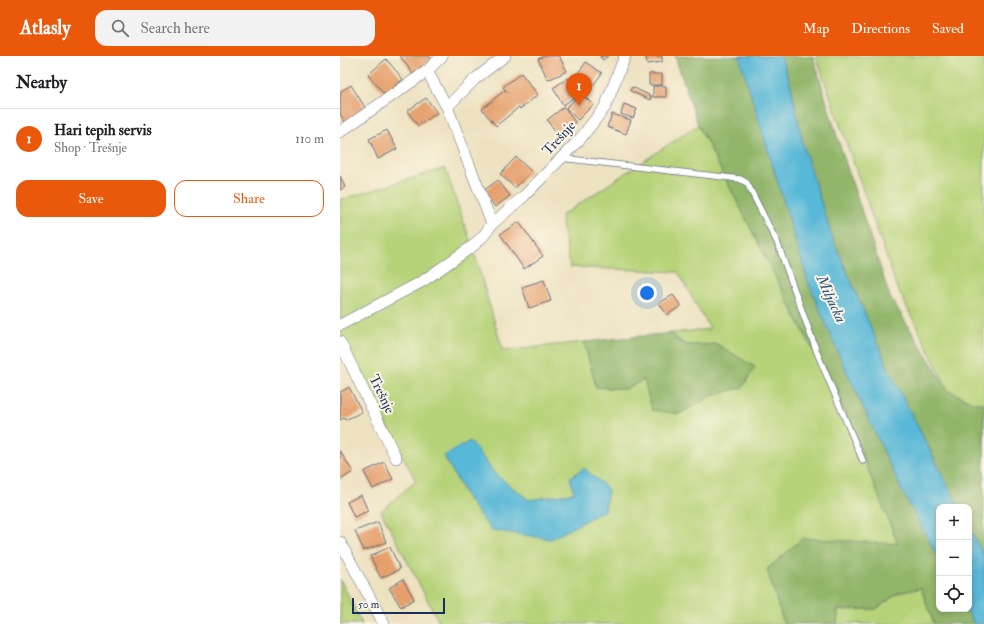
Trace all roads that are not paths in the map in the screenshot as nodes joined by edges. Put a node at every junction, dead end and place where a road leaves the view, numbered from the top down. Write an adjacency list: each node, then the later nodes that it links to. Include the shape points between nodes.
1 (442, 56): 4 (street)
2 (505, 56): 5 (street)
3 (625, 56): 7 (street, Trešnje, via 604,107 580,139)
4 (427, 72): 5 (street); 6 (street)
5 (447, 107): 8 (street)
6 (340, 132)
7 (560, 158): 8 (street, Trešnje, via 524,196); 12 (lane, via 740,179 747,183 777,242 818,355)
8 (492, 224): 9 (street, Trešnje, via 474,245 423,280)
9 (340, 325)
10 (340, 342): 11 (street, Trešnje)
11 (396, 458)
12 (863, 461)
13 (340, 542): 14 (street)
14 (384, 624)

